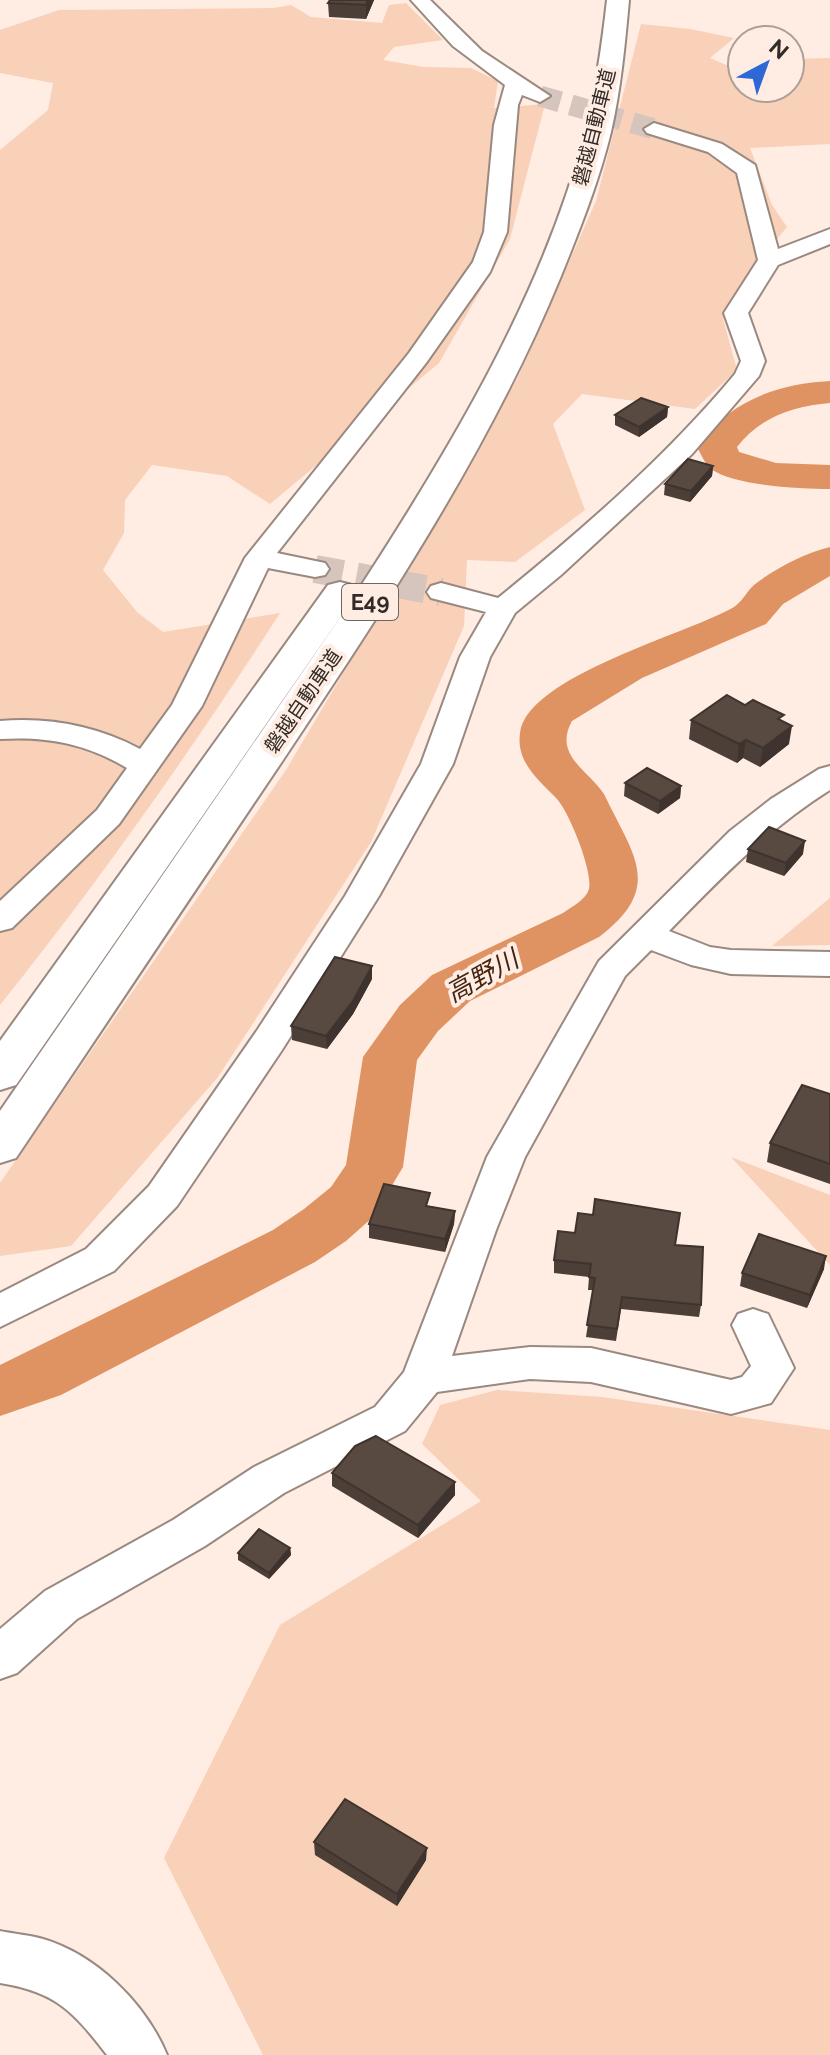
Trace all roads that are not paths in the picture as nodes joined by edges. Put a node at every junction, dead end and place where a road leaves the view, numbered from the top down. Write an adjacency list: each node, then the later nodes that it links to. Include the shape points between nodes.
1 (420, 0): 4 (street, via 458,40)
2 (596, 0): 19 (highway, 磐越自動車道 / E49, via 587,71 568,148 526,258 431,442 341,591)
3 (618, 0): 20 (highway, 磐越自動車道 / E49, via 610,74 593,149 554,261 461,448 371,599)
4 (515, 85): 5 (street); 9 (street, via 505,122 490,251 409,370)
5 (540, 96)
6 (654, 129): 8 (street, via 715,148 747,170)
7 (830, 236): 8 (street)
8 (769, 260): 12 (street, via 736,313 753,361 747,376 683,448)
9 (259, 558): 10 (street); 14 (street, via 187,706)
10 (315, 569)
11 (441, 592): 12 (street)
12 (503, 608): 21 (street, via 475,657 437,764 362,896 163,1196 100,1260)
13 (0, 730): 14 (street, via 66,731 122,750)
14 (143, 764): 16 (street, via 108,817)
15 (830, 776): 17 (street, via 742,838)
16 (0, 920)
17 (646, 935): 18 (street, via 731,962); 23 (street, via 611,969 506,1157)
18 (830, 964)
19 (0, 1074)
20 (0, 1146)
21 (0, 1311)
22 (753, 1325): 23 (street, via 773,1368 756,1391 731,1397 591,1365 530,1363)
23 (422, 1377): 24 (street, via 390,1419 269,1480 189,1533 61,1605)
24 (0, 1658)
25 (0, 1957): 26 (street, via 42,1964 94,1996)
26 (140, 2055)

